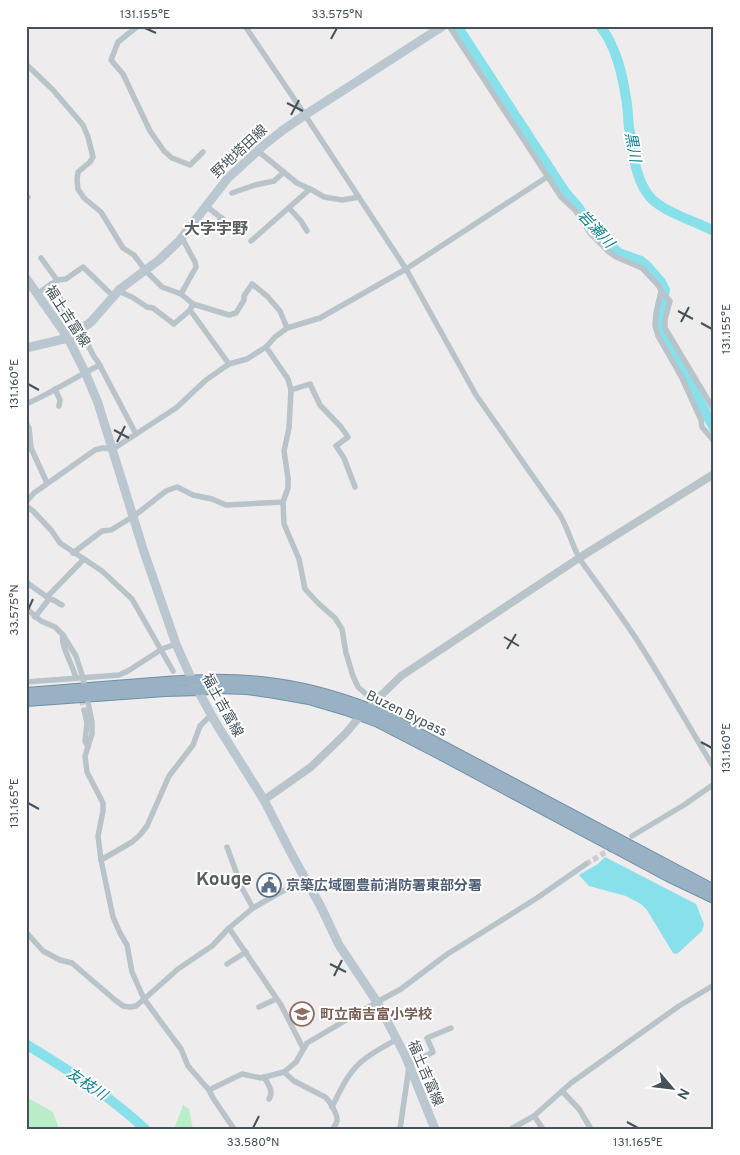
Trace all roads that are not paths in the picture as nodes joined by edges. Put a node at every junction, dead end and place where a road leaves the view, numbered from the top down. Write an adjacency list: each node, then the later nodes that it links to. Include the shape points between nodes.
1 (138, 26): 8 (street, via 118,42 111,60 123,74 150,131 164,151 190,165)
2 (245, 26): 6 (street)
3 (443, 26): 6 (main road, 野地塔田線)
4 (449, 26): 10 (street)
5 (26, 64): 22 (street, via 83,125 93,158 78,172 78,189 101,212 123,248 134,255)
6 (305, 115): 7 (main road, 野地塔田線); 13 (street)
7 (258, 151): 9 (street); 14 (main road, 野地塔田線, via 227,179)
8 (203, 152)
9 (284, 172): 11 (street); 12 (street, via 274,181)
10 (547, 177): 21 (street); 26 (street, via 590,233 609,252 642,268)
11 (310, 189): 13 (street, via 324,197); 15 (street)
12 (232, 193)
13 (359, 198): 21 (street)
14 (206, 206): 16 (street, via 223,219); 18 (main road, 野地塔田線)
15 (289, 208): 17 (street); 19 (street)
16 (214, 228)
17 (307, 231)
18 (182, 238): 22 (main road, 野地塔田線); 29 (street, via 196,267)
19 (251, 241)
20 (41, 258): 24 (street)
21 (406, 269): 32 (street, via 320,318); 56 (street, via 476,395 560,515)
22 (146, 270): 28 (main road, 野地塔田線); 29 (street, via 162,287)
23 (26, 278): 27 (main road, 福土吉富線)
24 (57, 280): 25 (street); 28 (street, via 66,279 83,267)
25 (51, 284): 27 (street); 33 (street, via 67,317)
26 (662, 292): 44 (street, via 670,301 665,328); 47 (street, via 656,313 658,336 682,378 702,427)
27 (37, 294): 34 (main road, 福土吉富線)
28 (115, 294): 31 (street, via 132,297 174,324); 33 (main road, 野地塔田線)
29 (181, 294): 30 (street)
30 (193, 304): 31 (street); 32 (street, via 229,315 236,313 252,284 280,311)
31 (190, 310): 37 (street)
32 (287, 328): 35 (street)
33 (79, 331): 34 (main road, 野地塔田線); 38 (street)
34 (68, 338): 36 (main road, 野地塔田線); 39 (main road, 福土吉富線)
35 (266, 347): 37 (street, via 247,359); 41 (street, via 288,379)
36 (26, 348)
37 (229, 364): 46 (street, via 176,408)
38 (100, 366): 39 (street); 46 (street)
39 (86, 372): 40 (street); 48 (main road, 福土吉富線)
40 (55, 389): 42 (street); 43 (street)
41 (291, 390): 51 (street, via 310,384 320,405 348,437 336,446); 52 (street, via 284,451 288,488)
42 (26, 404)
43 (59, 406)
44 (714, 410)
45 (26, 423): 50 (street, via 31,448)
46 (136, 434): 48 (street)
47 (714, 441)
48 (113, 448): 50 (street, via 95,450); 54 (main road, 福土吉富線)
49 (714, 474): 56 (street)
50 (47, 483): 53 (street, via 34,493)
51 (355, 487)
52 (283, 502): 54 (street, via 226,505 177,487 166,491); 74 (street, via 284,524 306,589 342,629 353,676)
53 (27, 507): 55 (street)
54 (134, 516): 55 (street, via 102,532); 64 (main road, 福土吉富線)
55 (73, 553): 57 (street)
56 (579, 558): 74 (street, via 402,676); 78 (street, via 635,638)
57 (83, 560): 59 (street); 65 (street, via 102,571 132,599)
58 (26, 582): 59 (street)
59 (48, 598): 60 (street); 62 (street)
60 (62, 604)
61 (26, 608): 62 (street)
62 (35, 617): 63 (street)
63 (63, 635): 67 (street, via 61,640); 70 (street, via 76,656)
64 (176, 644): 65 (street); 68 (main road, 福土吉富線)
65 (162, 650): 66 (street); 70 (street, via 128,671)
66 (173, 671)
67 (75, 675)
68 (192, 680): 70 (highway, Buzen Bypass); 71 (main road, 福土吉富線); 74 (highway, Buzen Bypass, via 276,684)
69 (26, 682): 70 (street)
70 (85, 688): 71 (highway, Buzen Bypass); 72 (highway, Buzen Bypass); 73 (highway, Buzen Bypass); 77 (street, via 92,722)
71 (199, 690): 74 (highway, Buzen Bypass, via 247,689); 76 (main road, 福土吉富線)
72 (26, 693)
73 (26, 701)
74 (368, 708): 80 (street, via 311,767); 86 (highway, Buzen Bypass); 87 (highway, Buzen Bypass, via 378,722)
75 (84, 710): 77 (street)
76 (211, 715): 80 (main road, 福土吉富線); 83 (street, via 200,726 193,745 169,776 144,830 132,842)
77 (88, 746): 83 (street, via 85,756 87,772 103,803 98,836)
78 (714, 768)
79 (714, 784): 81 (street)
80 (264, 800): 85 (main road, 福土吉富線)
81 (632, 836)
82 (227, 847): 88 (street)
83 (101, 860): 95 (street, via 113,917 127,945 132,972)
84 (586, 864): 96 (street, via 446,955 402,989)
85 (307, 880): 88 (street); 96 (main road, 福土吉富線, via 340,945)
86 (714, 890)
87 (714, 898)
88 (253, 908): 89 (street)
89 (229, 928): 91 (street); 95 (street, via 212,946 178,969)
90 (26, 932): 95 (street, via 43,950 72,963 123,1006 136,1006)
91 (246, 952): 92 (street); 94 (street)
92 (228, 964)
93 (714, 985): 105 (street, via 679,1006)
94 (276, 998): 97 (street); 100 (street)
95 (144, 999): 104 (street, via 181,1049 188,1066)
96 (377, 1002): 99 (main road, 福土吉富線); 100 (street)
97 (259, 1007)
98 (451, 1028): 101 (street, via 427,1038 434,1052)
99 (397, 1039): 101 (main road, 福土吉富線); 107 (street, via 366,1057 356,1067)
100 (303, 1048): 102 (street, via 296,1062)
101 (409, 1066): 111 (street); 112 (main road, 福土吉富線)
102 (284, 1072): 103 (street); 107 (street)
103 (264, 1077): 104 (street, via 242,1074); 106 (street, via 270,1086)
104 (209, 1090): 109 (street)
105 (562, 1091): 108 (street); 115 (street, via 579,1108)
106 (269, 1099)
107 (332, 1106): 110 (street, via 337,1122)
108 (534, 1116): 113 (street); 114 (street)
109 (234, 1129)
110 (333, 1129)
111 (400, 1129)
112 (435, 1129)
113 (511, 1129)
114 (542, 1129)
115 (591, 1129)

